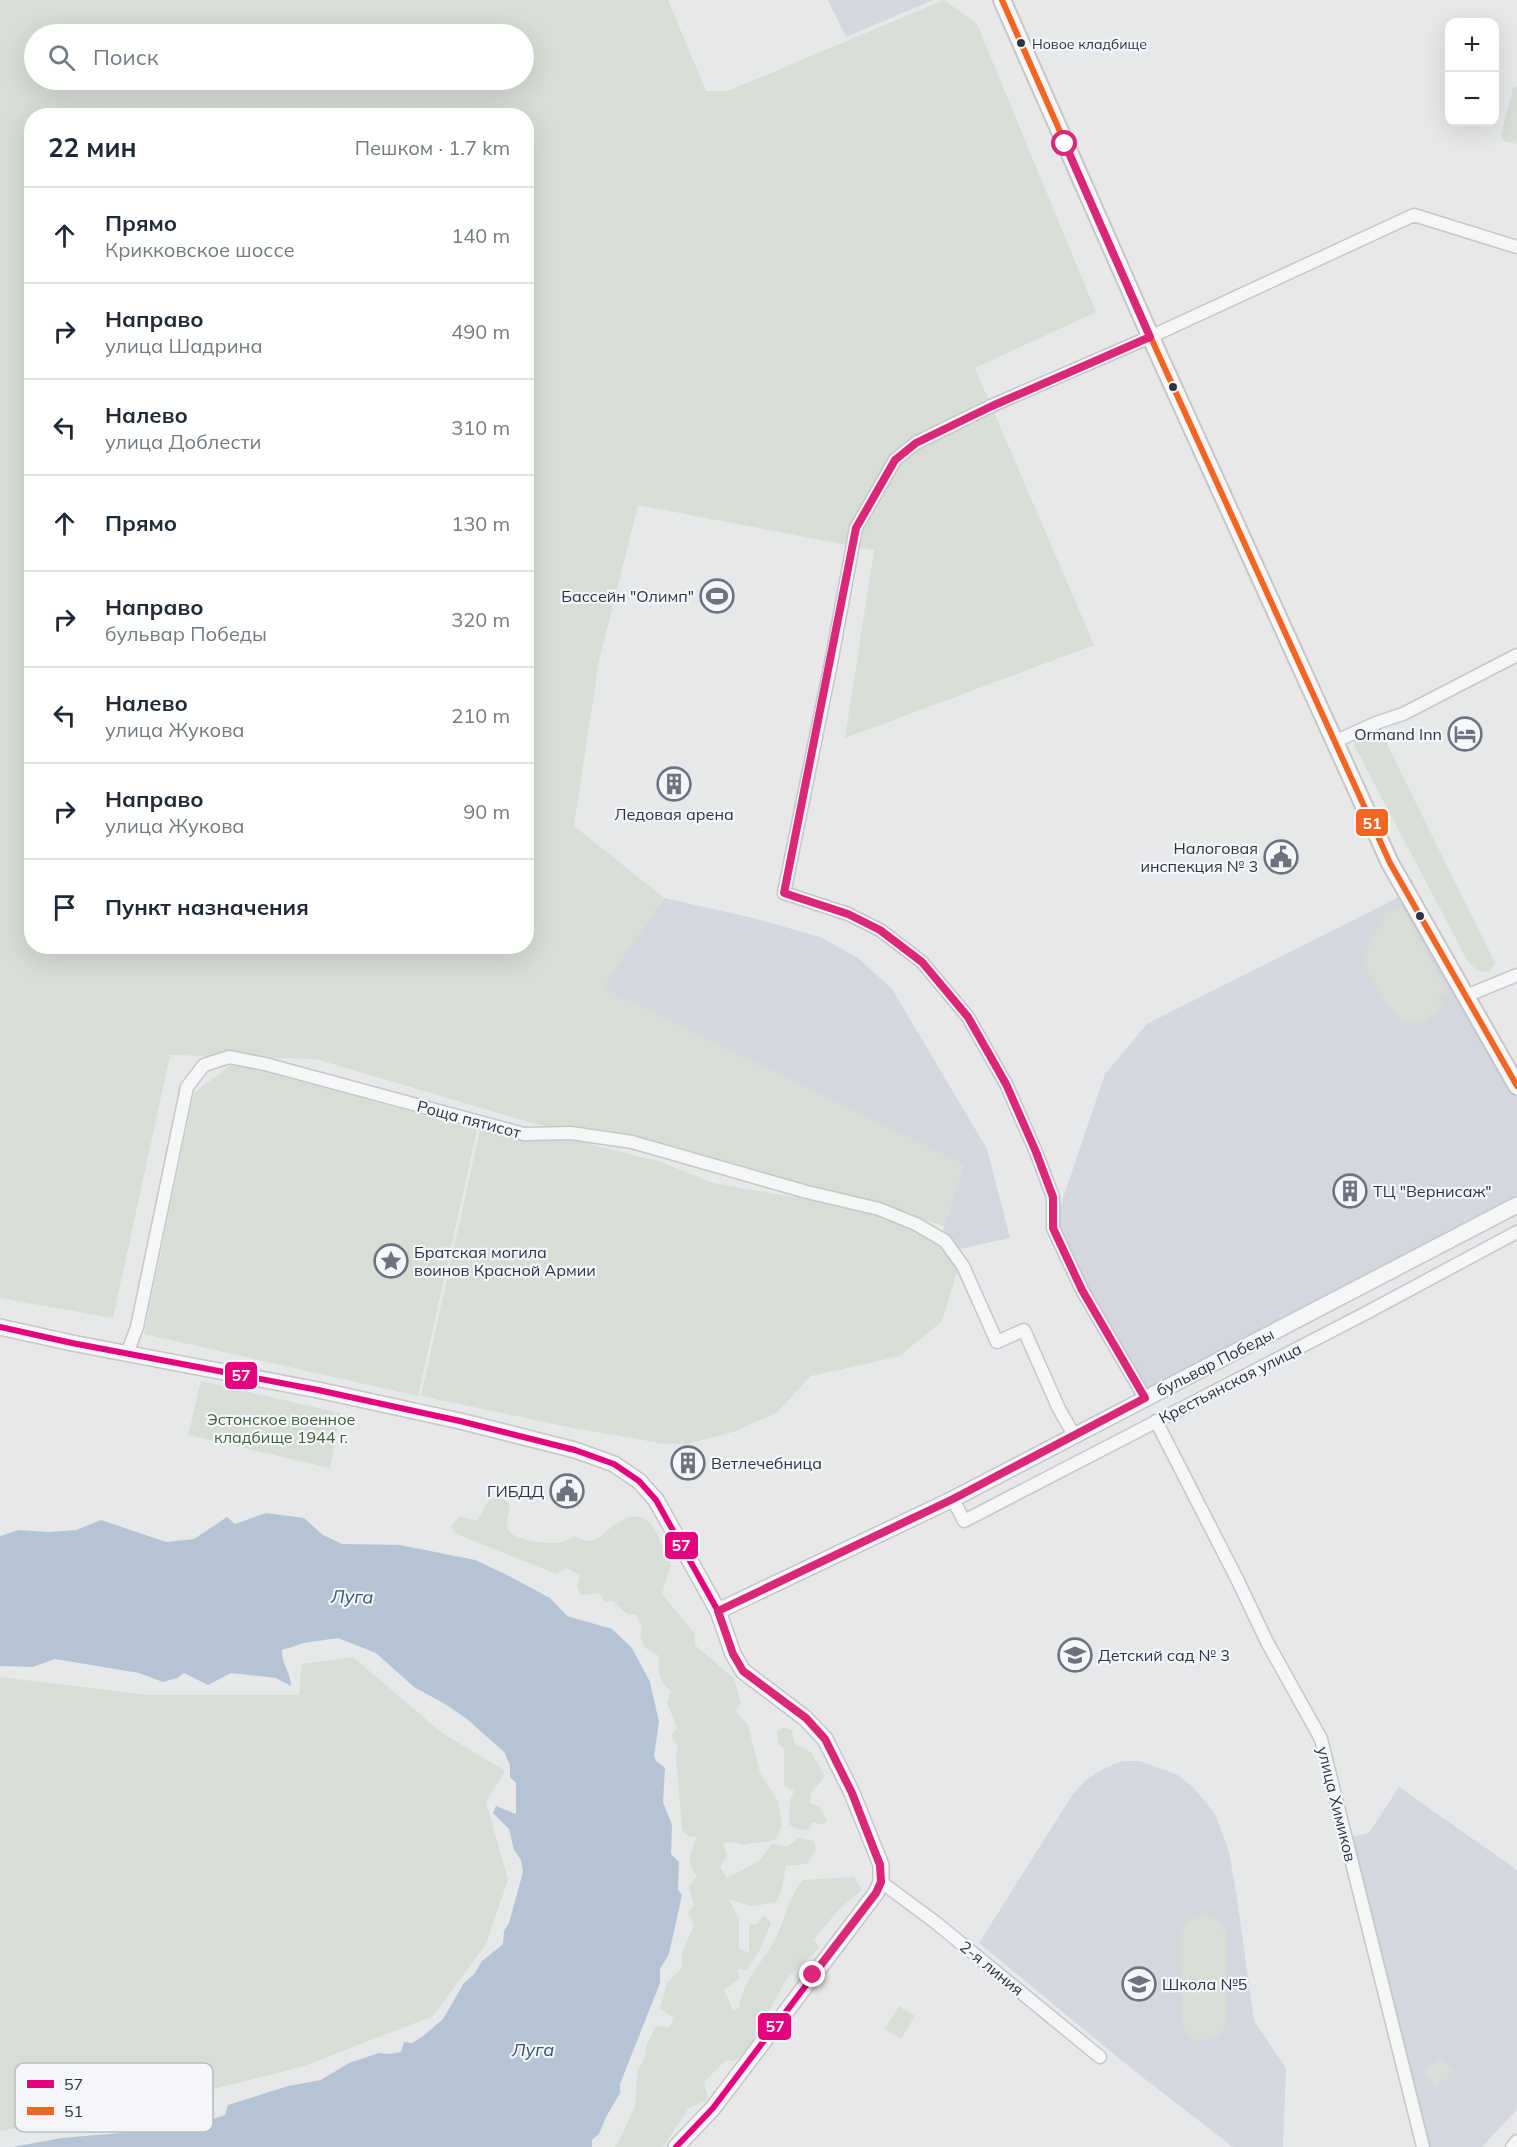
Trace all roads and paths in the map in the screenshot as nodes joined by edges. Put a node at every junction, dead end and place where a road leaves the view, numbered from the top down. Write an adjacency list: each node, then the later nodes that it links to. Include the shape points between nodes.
1 (1002, 0): 4 (main road)
2 (1010, 0): 4 (main road)
3 (1517, 247): 4 (street, via 1414,215)
4 (1154, 335): 6 (main road); 15 (street, via 992,406 916,443 895,460 856,528 784,893 848,914 880,930 922,962 968,1017 1006,1084 1036,1152 1053,1197 1053,1228 1082,1290)
5 (1517, 655): 6 (street, via 1403,714)
6 (1337, 740): 8 (main road, via 1390,863)
7 (1517, 975): 8 (street)
8 (1471, 994): 9 (main road); 10 (main road)
9 (1517, 1066)
10 (1517, 1086)
11 (1517, 1205): 15 (street, бульвар Победы)
12 (1517, 1232): 16 (street, Крестьянская улица)
13 (0, 1327): 14 (street)
14 (127, 1354): 17 (street, Роща пятисот, via 137,1327 187,1087 204,1065 229,1057 524,1134 571,1132 632,1143 879,1209 916,1224 945,1241 963,1266 997,1342 1024,1330); 19 (street, via 318,1390 533,1438 614,1464 639,1481 656,1500)
15 (1145, 1398): 17 (street, бульвар Победы)
16 (1156, 1421): 18 (street, Крестьянская улица, via 964,1521); 24 (street, улица Химиков, via 1267,1642 1321,1739)
17 (1074, 1436): 18 (street, бульвар Победы)
18 (953, 1499): 19 (street, бульвар Победы)
19 (718, 1611): 20 (street, via 743,1671 806,1718 825,1739 874,1846)
20 (881, 1882): 21 (street, 2-я линия); 23 (street, via 867,1906 713,2108)
21 (1100, 2057)
22 (1517, 2141): 25 (street)
23 (676, 2147)
24 (1423, 2147)
25 (1512, 2147)

